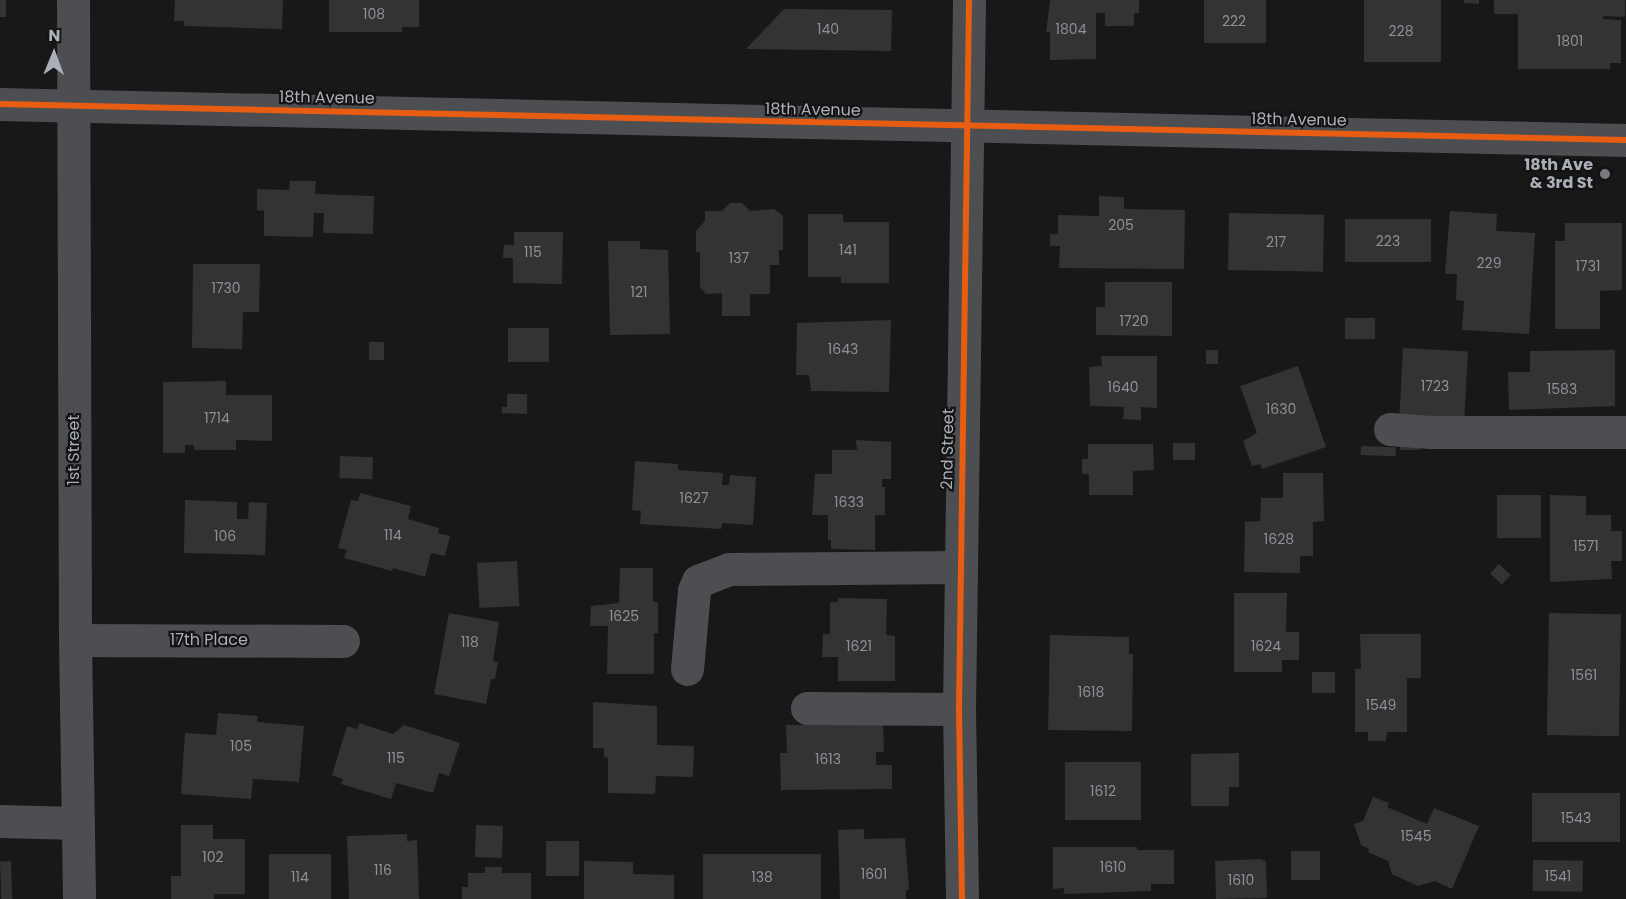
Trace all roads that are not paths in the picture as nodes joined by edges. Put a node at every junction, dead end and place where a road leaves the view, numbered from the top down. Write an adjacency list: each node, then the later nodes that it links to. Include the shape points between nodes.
1 (73, 0): 4 (street, 1st Street)
2 (969, 0): 5 (street, 2nd Street)
3 (0, 104): 4 (street, 18th Avenue)
4 (73, 106): 5 (street, 18th Avenue); 10 (street, 1st Street)
5 (965, 127): 6 (street, 18th Avenue); 9 (street, 2nd Street)
6 (1626, 140)
7 (1390, 429): 8 (street)
8 (1626, 432)
9 (961, 567): 12 (street, via 729,568 699,581 694,590); 14 (street, 2nd Street)
10 (75, 640): 11 (street, 17th Place); 16 (street, 1st Street)
11 (343, 641)
12 (687, 669)
13 (807, 708): 14 (street)
14 (959, 710): 18 (street, 2nd Street)
15 (0, 821): 16 (street)
16 (78, 823): 17 (street, 1st Street)
17 (79, 899)
18 (962, 899)

